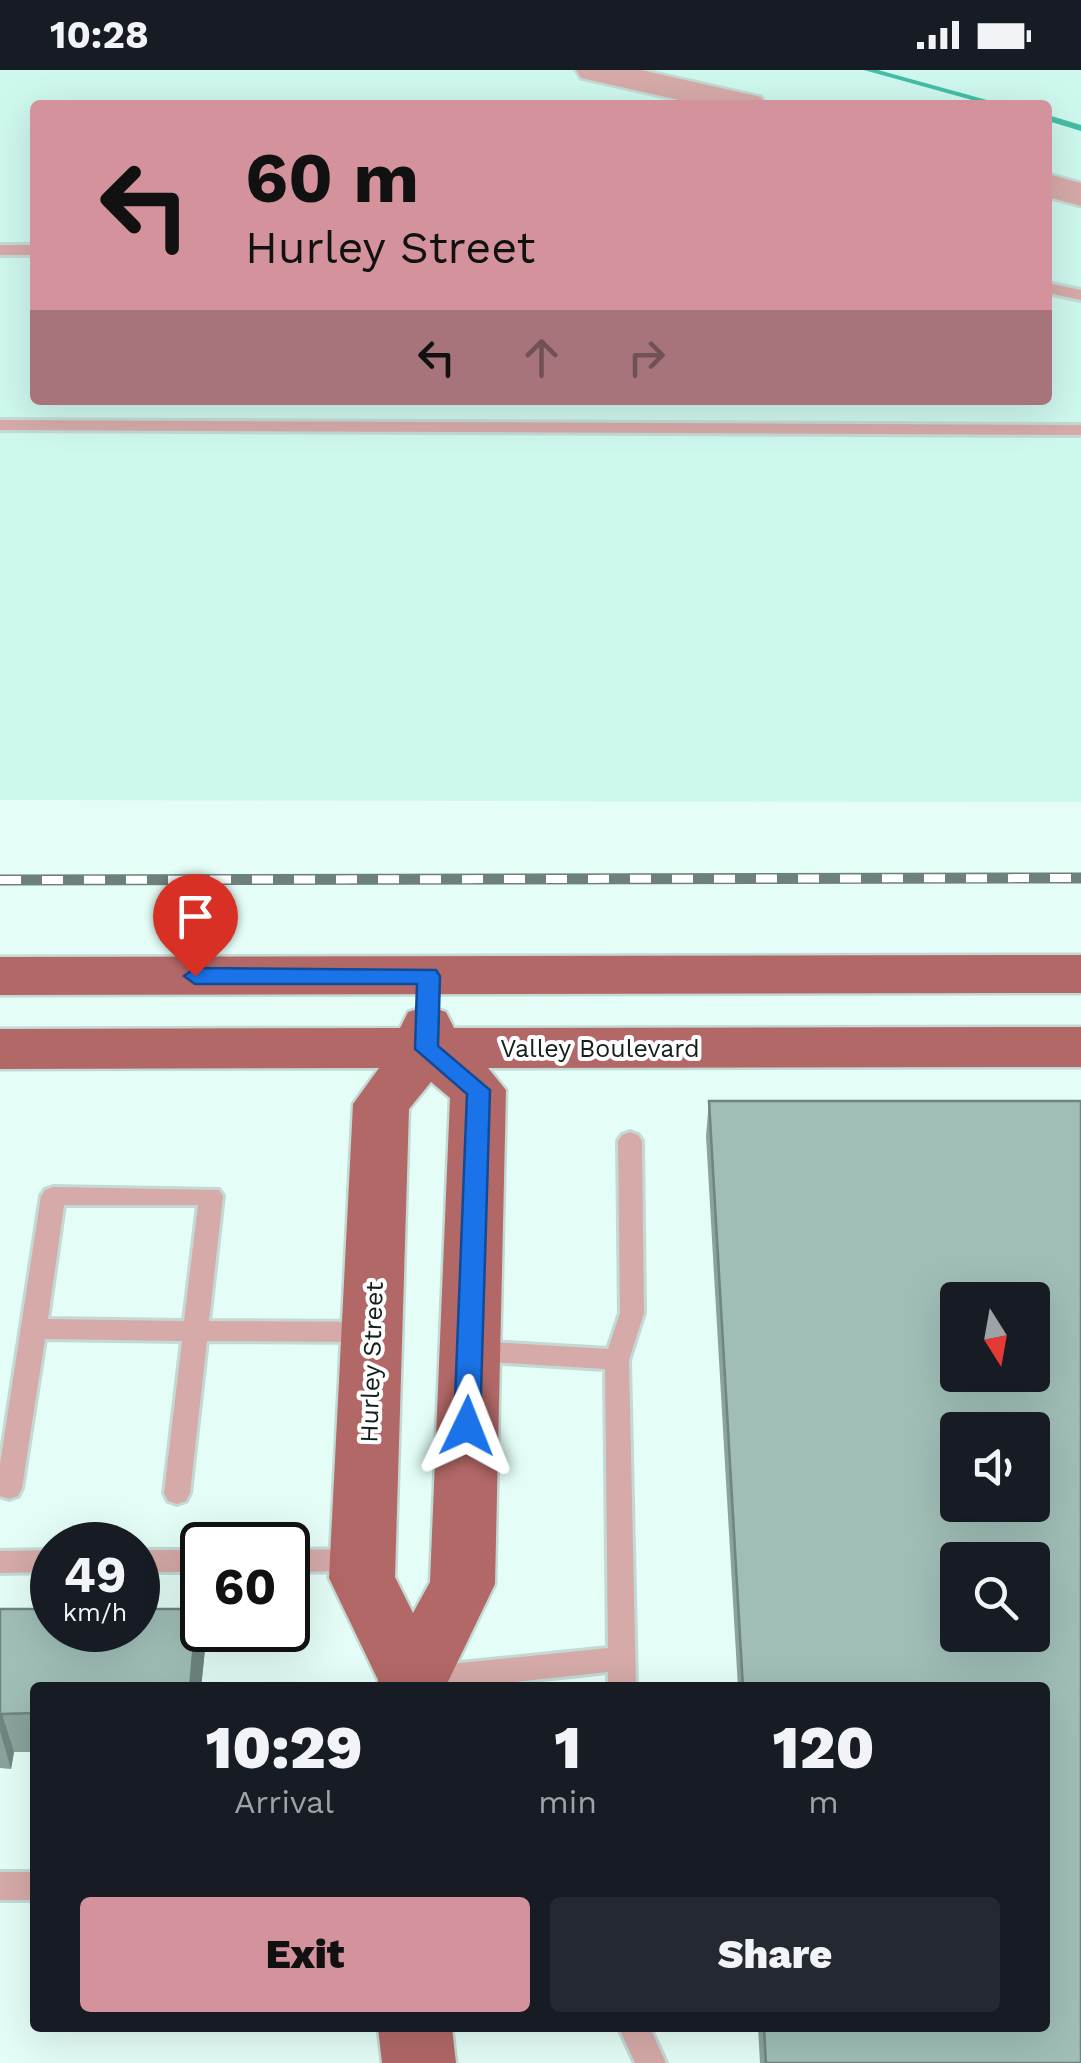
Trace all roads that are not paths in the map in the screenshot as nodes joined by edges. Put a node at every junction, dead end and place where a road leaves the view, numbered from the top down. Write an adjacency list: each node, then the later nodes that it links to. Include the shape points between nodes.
1 (594, 70): 2 (street)
2 (726, 100)
3 (1052, 186): 4 (street)
4 (1081, 195)
5 (0, 250): 6 (lane)
6 (30, 250)
7 (1052, 289): 8 (lane)
8 (1081, 295)
9 (0, 424): 10 (lane)
10 (1081, 430)
11 (1081, 974): 13 (main road)
12 (0, 976): 13 (main road)
13 (428, 976): 16 (main road)
14 (1081, 1047): 16 (main road, Valley Boulevard)
15 (0, 1049): 16 (main road, Valley Boulevard)
16 (427, 1049): 20 (main road, Hurley Street, via 381,1104); 21 (main road, via 478,1090)
17 (630, 1142): 22 (lane, via 632,1313)
18 (34, 1330): 19 (lane); 19 (lane, via 53,1196 211,1196); 23 (lane)
19 (196, 1331): 20 (lane); 24 (lane)
20 (372, 1332): 26 (main road, Hurley Street)
21 (470, 1351): 22 (lane); 31 (main road, via 462,1584)
22 (616, 1360): 29 (lane)
23 (9, 1488)
24 (177, 1493)
25 (310, 1560): 26 (lane)
26 (362, 1560): 30 (main road, Hurley Street, via 362,1578)
27 (0, 1562): 28 (lane)
28 (30, 1562)
29 (622, 1658): 32 (lane); 33 (lane)
30 (410, 1682)
31 (412, 1682)
32 (427, 1682)
33 (622, 1682)
34 (0, 1886): 35 (lane)
35 (30, 1886)
36 (415, 2032): 38 (main road)
37 (636, 2032): 39 (lane)
38 (419, 2063)
39 (650, 2063)

